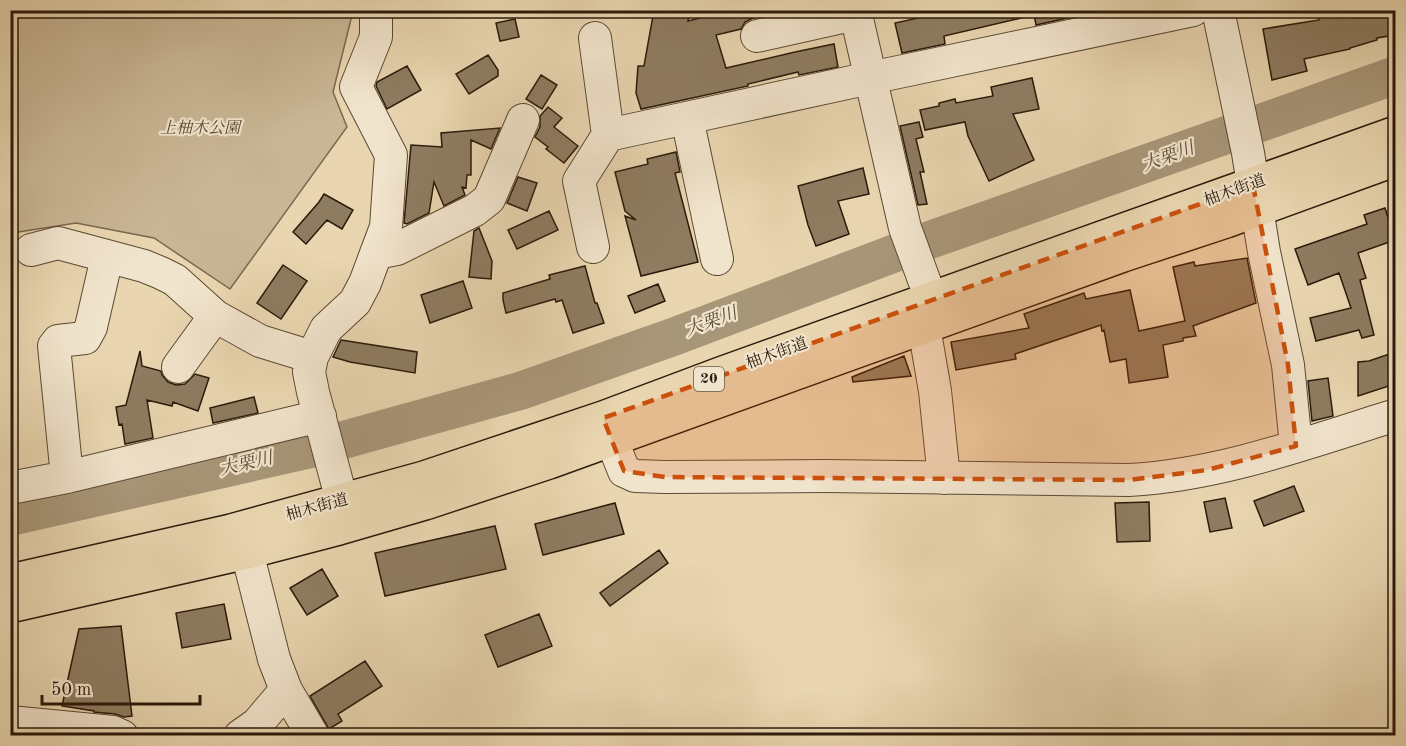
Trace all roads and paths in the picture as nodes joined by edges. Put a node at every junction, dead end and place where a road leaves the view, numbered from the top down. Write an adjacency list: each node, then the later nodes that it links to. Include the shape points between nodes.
1 (376, 10): 16 (street, via 376,37 356,87 391,155 386,227)
2 (1193, 10): 7 (street)
3 (1218, 10): 13 (street)
4 (855, 12): 5 (street); 7 (street)
5 (757, 36)
6 (595, 38): 11 (street)
7 (870, 78): 8 (street); 19 (street)
8 (687, 118): 11 (street); 18 (street)
9 (523, 120): 16 (street, via 489,199 397,249)
10 (1395, 134): 13 (main road, 柚木街道 / 20)
11 (609, 135): 14 (street, via 579,181)
12 (1395, 159): 13 (main road, 柚木街道 / 20)
13 (1253, 183): 19 (main road, 柚木街道 / 20); 26 (street, via 1288,365)
14 (593, 247)
15 (31, 250): 17 (street, via 58,243)
16 (376, 253): 21 (street, via 355,302 326,329)
17 (107, 257): 20 (street, via 144,266 175,280); 27 (street, via 85,338 58,340 54,346)
18 (717, 259)
19 (925, 299): 25 (main road, 柚木街道 / 20, via 723,373); 28 (street)
20 (215, 316): 21 (street, via 260,341); 22 (street)
21 (312, 357): 24 (street, via 309,372)
22 (178, 367)
23 (1395, 415): 26 (street)
24 (321, 420): 27 (street); 30 (street)
25 (607, 428): 28 (street, via 624,471 634,476); 30 (main road, 柚木街道 / 20); 31 (main road, 柚木街道 / 20, via 549,462 425,503)
26 (1296, 446): 28 (street, via 1226,466 1148,479)
27 (67, 477): 29 (street)
28 (944, 478)
29 (10, 488)
30 (342, 501): 32 (main road, 柚木街道 / 20, via 231,531)
31 (247, 552): 33 (main road, 柚木街道 / 20); 34 (street, via 274,660)
32 (10, 581)
33 (10, 606)
34 (286, 690): 37 (street, via 257,724); 38 (street)
35 (10, 722): 36 (street)
36 (122, 735)
37 (240, 735)
38 (313, 735)

